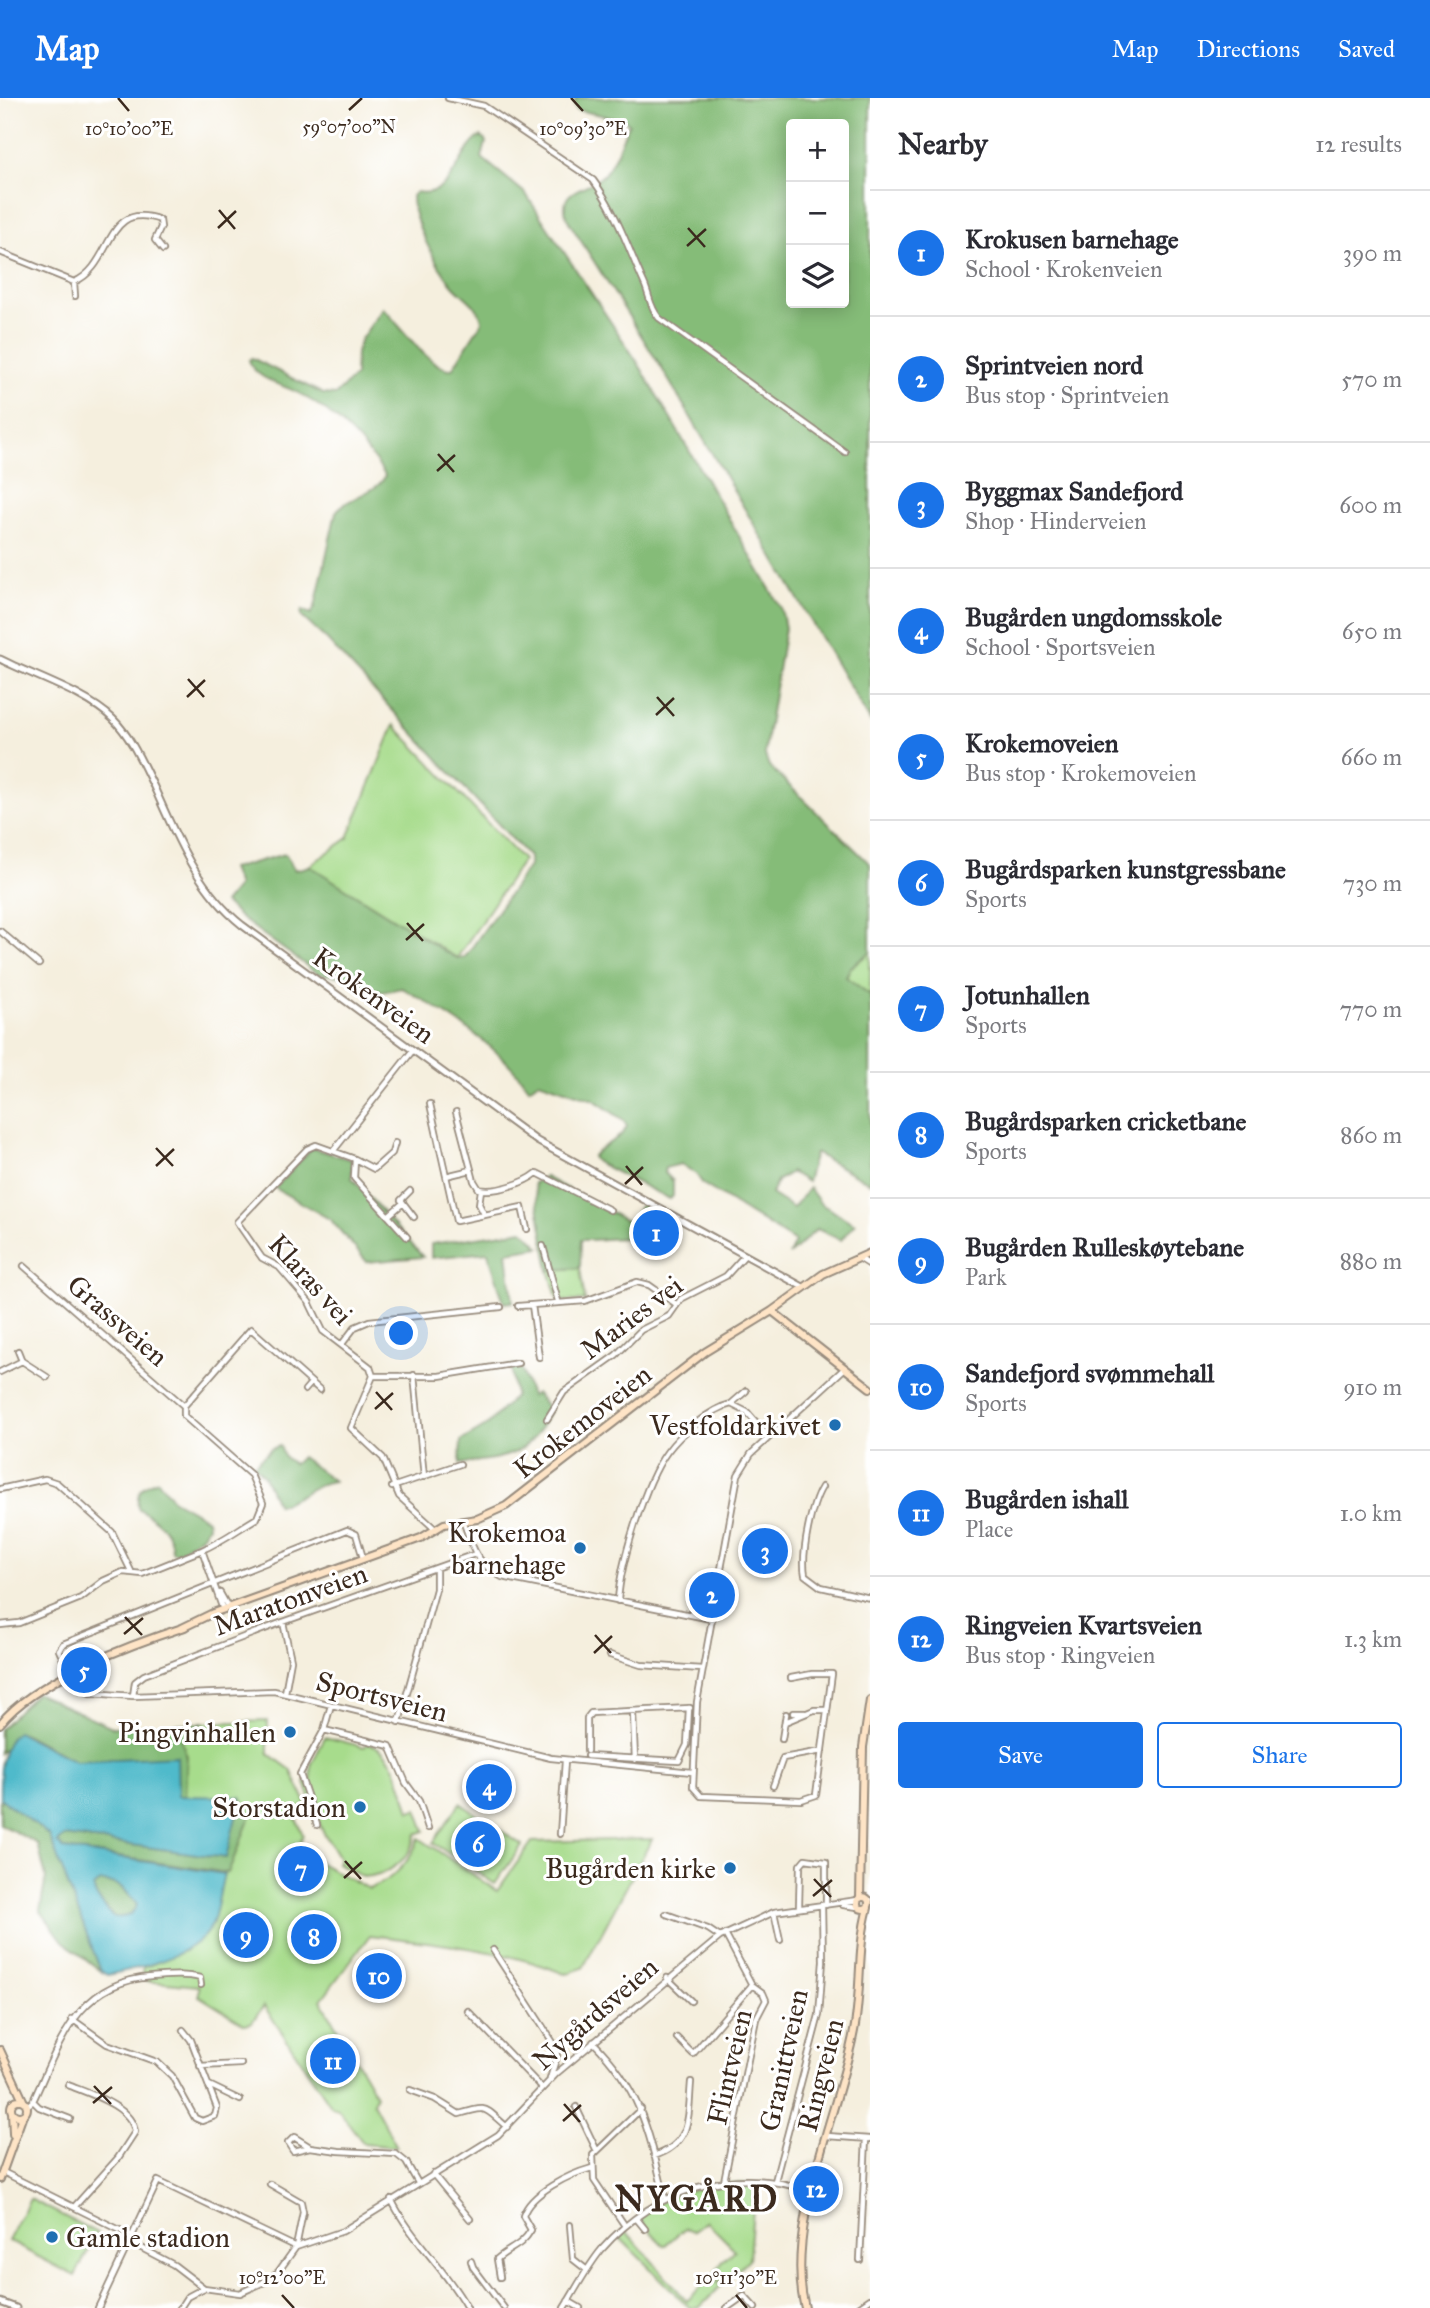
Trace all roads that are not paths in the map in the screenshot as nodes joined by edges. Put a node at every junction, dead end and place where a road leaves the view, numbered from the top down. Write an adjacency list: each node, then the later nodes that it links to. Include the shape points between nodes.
1 (448, 98): 6 (street, via 484,106 593,180 606,197 659,318)
2 (163, 250): 4 (street, via 155,240 160,220 131,215 85,278)
3 (0, 253): 4 (street)
4 (74, 282): 5 (street)
5 (75, 296)
6 (845, 452)
7 (0, 659): 10 (street, Krokenveien, via 111,718 132,744 188,860 216,901 242,925)
8 (0, 931): 9 (street)
9 (39, 964)
10 (413, 1049): 14 (street); 29 (street, Krokenveien, via 550,1149)
11 (430, 1104): 17 (street)
12 (456, 1112): 16 (street)
13 (395, 1143): 15 (street, via 392,1153 374,1168)
14 (334, 1150): 15 (street); 40 (street, Klaras vei, via 316,1145 307,1149 237,1224 262,1258 279,1267 309,1302 323,1331)
15 (355, 1159): 23 (street, via 354,1178)
16 (471, 1170): 17 (street); 18 (street)
17 (446, 1176): 22 (street, via 456,1221)
18 (481, 1190): 21 (street, via 525,1181 537,1173); 22 (street, via 479,1204)
19 (410, 1191): 20 (street)
20 (402, 1204): 23 (street); 24 (street)
21 (610, 1210)
22 (484, 1214): 25 (street, via 522,1207)
23 (388, 1216): 26 (street)
24 (414, 1217)
25 (527, 1229)
26 (407, 1237)
27 (542, 1246): 34 (street)
28 (870, 1253): 30 (main road, Krokemoveien)
29 (746, 1254): 33 (street, Krokenveien); 36 (street, Maries vei, via 726,1276)
30 (858, 1258): 31 (street); 33 (main road, Krokemoveien)
31 (870, 1265)
32 (24, 1266): 56 (street, Grassveien)
33 (803, 1287): 39 (main road, Krokemoveien)
34 (558, 1301): 35 (street); 36 (street, via 596,1298 640,1282)
35 (532, 1304): 37 (street); 42 (street)
36 (676, 1304): 57 (street, Maries vei, via 669,1316 641,1330 617,1355 564,1392)
37 (518, 1306)
38 (500, 1307): 40 (street, via 369,1321 355,1327)
39 (772, 1311): 45 (main road); 64 (main road, Krokemoveien, via 693,1361 516,1500)
40 (342, 1344): 48 (street, Klaras vei, via 367,1363)
41 (18, 1351): 43 (street)
42 (539, 1357)
43 (22, 1361): 46 (street); 49 (street)
44 (517, 1363): 47 (street, via 439,1376)
45 (845, 1367): 51 (main road); 58 (street)
46 (0, 1372)
47 (414, 1375): 48 (street); 60 (street)
48 (373, 1376): 61 (street, via 350,1425 383,1458)
49 (47, 1377)
50 (311, 1383): 52 (street); 53 (street); 56 (street, via 251,1329)
51 (870, 1388)
52 (304, 1390)
53 (320, 1390)
54 (746, 1391): 55 (street)
55 (732, 1404): 58 (street, via 747,1412); 73 (street, via 712,1413 667,1451 652,1479 628,1549)
56 (184, 1406): 66 (street, Grassveien, via 184,1416 251,1475 263,1503 257,1518)
57 (547, 1419)
58 (769, 1437): 75 (street, via 747,1458 738,1475)
59 (460, 1464): 60 (street)
60 (424, 1477): 61 (street)
61 (393, 1487): 65 (street)
62 (822, 1487): 72 (street, via 814,1499 805,1575 821,1587)
63 (0, 1489): 70 (street, via 45,1479 57,1483 113,1532)
64 (464, 1522): 65 (main road, Krokemoveien); 67 (street)
65 (435, 1529): 68 (main road, Krokemoveien)
66 (202, 1550): 70 (street, Grassveien, via 142,1574); 71 (street)
67 (475, 1555): 69 (street, Maratonveien); 73 (street, via 502,1577)
68 (363, 1558): 71 (street, via 356,1534 347,1530); 74 (main road, Krokemoveien)
69 (436, 1568): 76 (street, Maratonveien); 91 (street, via 436,1589)
70 (131, 1571): 77 (street, Grassveien, via 103,1581 81,1598 19,1623)
71 (215, 1581): 74 (street); 80 (street, via 63,1644 59,1650)
72 (870, 1598)
73 (618, 1601): 75 (street)
74 (226, 1610): 80 (main road, Krokemoveien)
75 (711, 1619): 79 (street)
76 (283, 1622): 82 (street, via 291,1660); 83 (street, Maratonveien, via 141,1677)
77 (0, 1625)
78 (610, 1656): 79 (street, via 641,1665)
79 (702, 1669): 86 (street)
80 (69, 1674): 83 (street, Sportsveien, via 84,1692); 93 (main road, Krokemoveien, via 33,1692)
81 (791, 1678): 88 (street, via 832,1674)
82 (285, 1693): 83 (street, Sportsveien); 85 (street, Sportsveien)
83 (133, 1696)
84 (870, 1704): 104 (main road, Ringveien, via 863,1747)
85 (331, 1705): 91 (street, Sportsveien); 94 (street)
86 (696, 1706): 87 (street); 99 (street)
87 (689, 1708): 89 (street); 98 (street, via 687,1745 680,1760)
88 (827, 1710): 90 (street); 96 (street)
89 (633, 1712): 98 (street); 98 (street, via 589,1714 587,1753)
90 (806, 1713): 92 (street); 92 (street, via 789,1714)
91 (399, 1722): 97 (street, Sportsveien)
92 (785, 1723): 95 (street)
93 (0, 1724)
94 (324, 1730): 101 (street, via 300,1774); 102 (street, via 390,1746)
95 (782, 1739)
96 (822, 1751): 99 (street, via 819,1791 808,1800 707,1799 693,1787); 100 (street, via 783,1758)
97 (565, 1761): 98 (street, Sportsveien); 103 (street)
98 (635, 1764): 99 (street, Sportsveien)
99 (692, 1772)
100 (773, 1786)
101 (317, 1825)
102 (428, 1828)
103 (560, 1834)
104 (863, 1873): 105 (main road, Ringveien); 106 (main road, Ringveien)
105 (859, 1903): 106 (main road); 106 (main road); 107 (street, Nygårdsveien); 111 (main road, Ringveien)
106 (869, 1903): 111 (main road, Ringveien)
107 (824, 1905): 108 (street, Nygårdsveien); 108 (street, via 826,1862 805,1859 800,1865); 152 (street, Granittveien, via 819,2015)
108 (799, 1907): 109 (street, Nygårdsveien)
109 (774, 1912): 112 (street, Nygårdsveien); 113 (street)
110 (666, 1914): 112 (street)
111 (864, 1931): 143 (main road, Ringveien, via 854,2030)
112 (722, 1935): 115 (street, Nygårdsveien); 117 (street, Flintveien)
113 (780, 1940)
114 (493, 1950): 128 (street, via 558,2052)
115 (667, 1978): 118 (street); 123 (street, Nygårdsveien)
116 (201, 1985): 120 (street, via 200,1978 177,1975 126,1979)
117 (752, 1985): 122 (street, via 693,2054); 151 (street, Flintveien, via 766,2000 756,2019)
118 (691, 2001)
119 (468, 2011): 132 (street)
120 (72, 2019): 131 (street, via 107,2044 157,2063 172,2076 198,2120 217,2112); 135 (street)
121 (183, 2030): 126 (street)
122 (677, 2038)
123 (593, 2042): 128 (street, Nygårdsveien); 138 (street, via 620,2071)
124 (0, 2050): 127 (main road)
125 (241, 2064): 126 (street)
126 (200, 2066): 131 (street)
127 (12, 2070): 135 (main road); 136 (main road)
128 (550, 2079): 132 (street, Nygårdsveien)
129 (691, 2082): 147 (street, via 682,2140)
130 (68, 2085): 158 (street, via 122,2111 131,2118 135,2132)
131 (208, 2085): 134 (street)
132 (541, 2087): 142 (street, Nygårdsveien)
133 (410, 2090): 142 (street, via 459,2114 484,2107)
134 (240, 2100)
135 (28, 2102): 136 (main road); 140 (main road); 141 (street)
136 (12, 2103): 139 (main road)
137 (576, 2107): 146 (street)
138 (641, 2109): 146 (street); 147 (street)
139 (12, 2112): 140 (main road); 149 (main road, via 13,2135)
140 (23, 2115): 149 (main road)
141 (70, 2119)
142 (507, 2127): 150 (street, Nygårdsveien)
143 (827, 2137): 144 (street); 155 (main road, Ringveien)
144 (868, 2139): 169 (street)
145 (310, 2147): 145 (street, via 294,2137 288,2143 293,2151); 153 (street, via 392,2153 406,2162)
146 (596, 2149): 148 (street)
147 (654, 2156): 157 (street)
148 (592, 2168): 162 (street, via 601,2194); 171 (street, via 559,2179 526,2209 523,2216 531,2230 515,2249 497,2259)
149 (1, 2173): 158 (street)
150 (433, 2174): 153 (street, Nygårdsveien); 160 (street)
151 (724, 2181): 152 (street); 157 (street)
152 (775, 2182): 155 (street)
153 (418, 2183): 156 (street, Nygårdsveien)
154 (270, 2184): 167 (street, via 301,2202)
155 (812, 2192): 185 (main road, Ringveien, via 799,2250)
156 (391, 2199): 167 (street, Nygårdsveien, via 343,2231); 179 (street)
157 (665, 2199): 159 (street)
158 (75, 2206): 166 (street)
159 (636, 2218): 162 (street); 163 (street)
160 (470, 2219)
161 (569, 2225): 165 (street)
162 (625, 2226): 170 (street)
163 (645, 2229)
164 (562, 2236): 165 (street)
165 (570, 2236): 170 (street, via 573,2259)
166 (131, 2239): 167 (street, via 158,2181); 172 (street); 177 (street)
167 (296, 2247): 172 (street, via 271,2278 247,2291)
168 (471, 2260): 180 (street)
169 (860, 2260)
170 (587, 2270): 174 (street)
171 (500, 2277)
172 (204, 2288): 178 (street, via 187,2297)
173 (870, 2299): 186 (street)
174 (568, 2301): 181 (street); 182 (street)
175 (0, 2304): 176 (street)
176 (13, 2307)
177 (98, 2308)
178 (180, 2308)
179 (467, 2308)
180 (504, 2308)
181 (564, 2308)
182 (580, 2308)
183 (727, 2308): 184 (street, via 744,2296)
184 (755, 2308)
185 (805, 2308)
186 (857, 2308)

